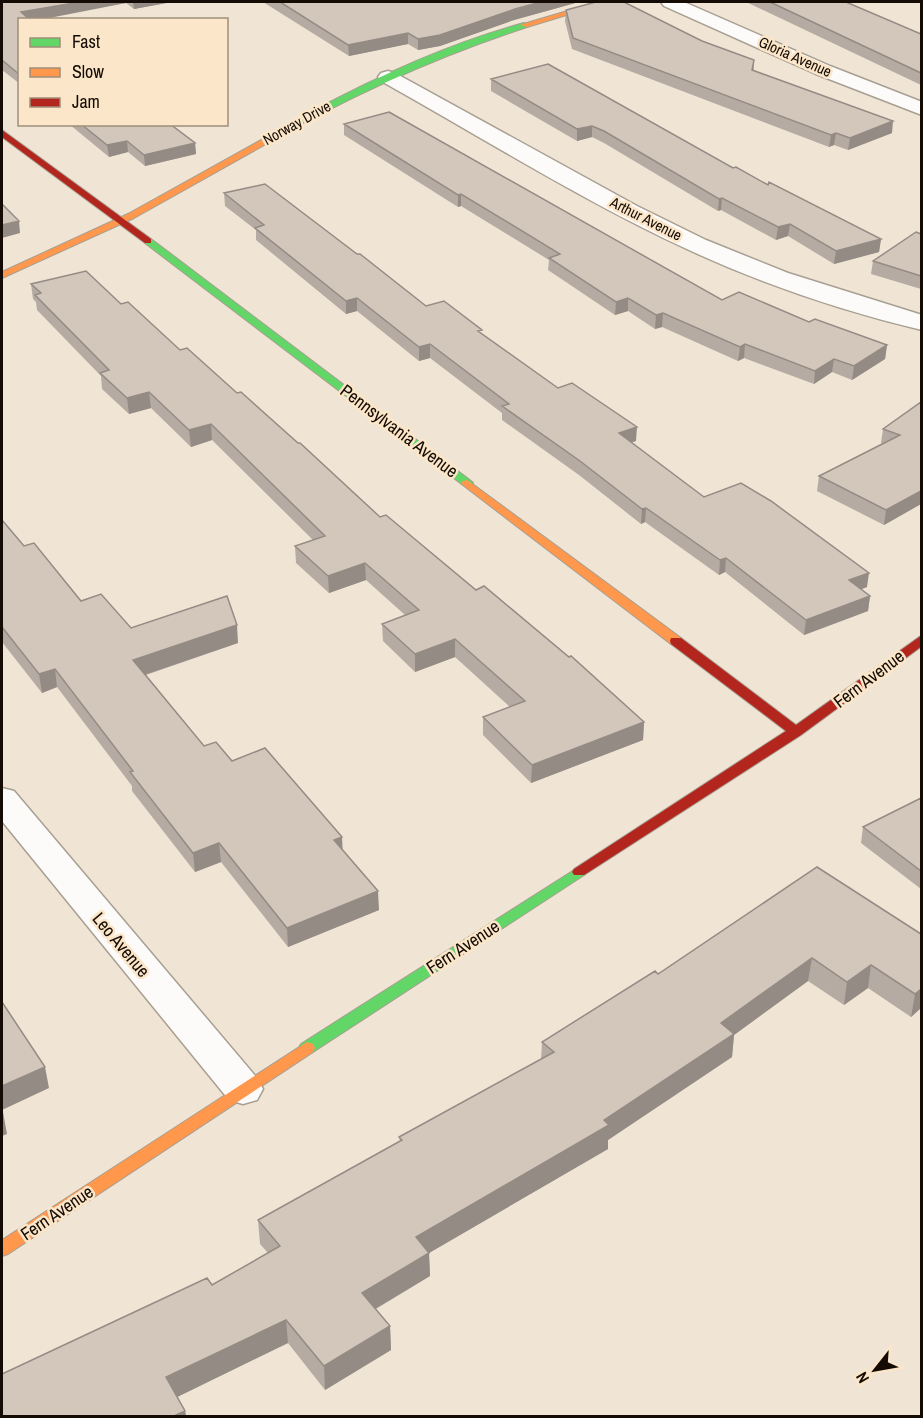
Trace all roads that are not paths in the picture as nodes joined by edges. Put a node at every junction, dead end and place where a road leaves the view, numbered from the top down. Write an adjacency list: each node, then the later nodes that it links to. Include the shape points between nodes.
1 (605, 2): 3 (street, Norway Drive, via 525,25)
2 (670, 2): 4 (street, Gloria Avenue)
3 (388, 77): 6 (street, Norway Drive, via 319,110); 8 (street, Arthur Avenue, via 698,245 779,278)
4 (921, 109)
5 (2, 133): 6 (street, Pennsylvania Avenue)
6 (122, 221): 7 (street, Norway Drive); 10 (street, Pennsylvania Avenue)
7 (2, 275)
8 (921, 323)
9 (921, 639): 10 (street, Fern Avenue)
10 (796, 732): 12 (street, Fern Avenue)
11 (2, 799): 12 (street, Leo Avenue)
12 (243, 1089): 13 (street, Fern Avenue)
13 (2, 1249)

